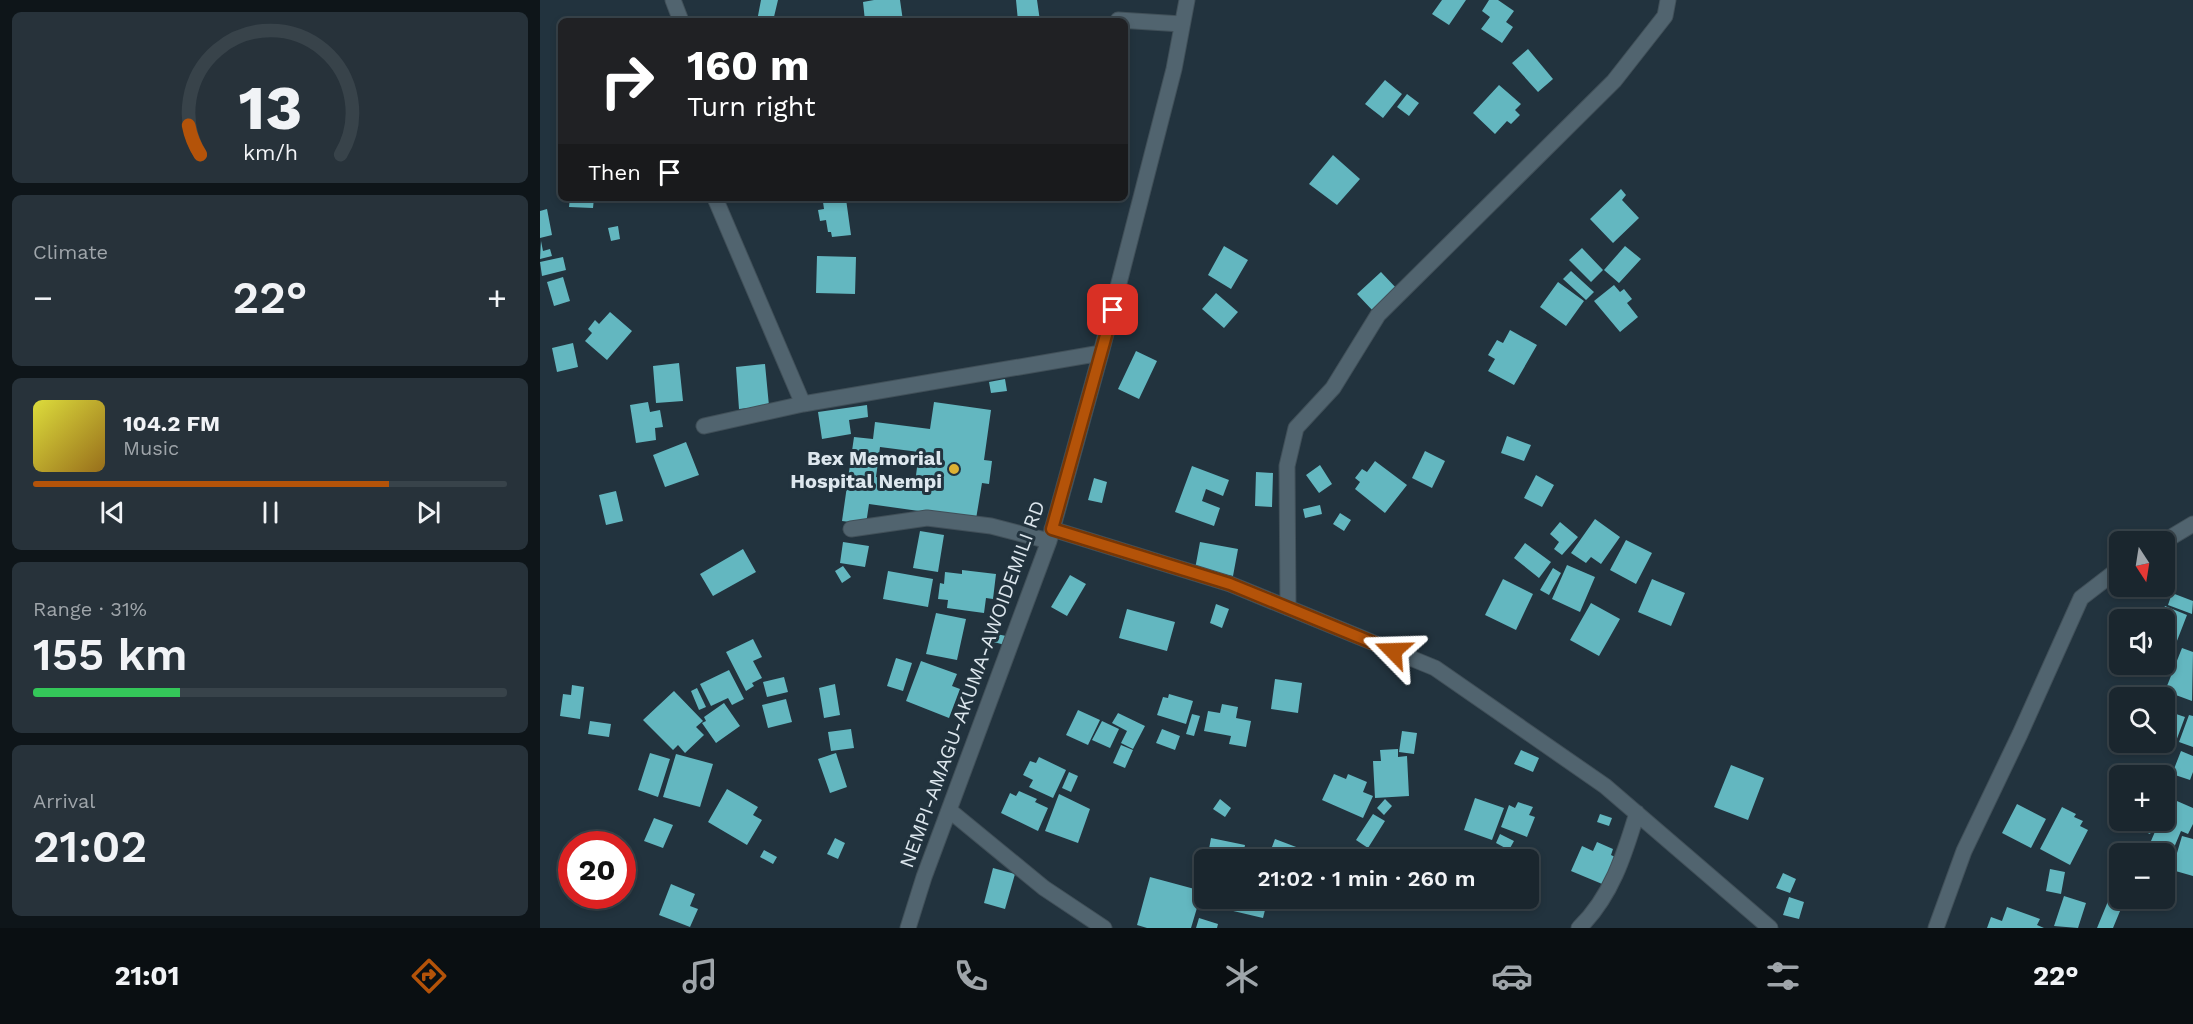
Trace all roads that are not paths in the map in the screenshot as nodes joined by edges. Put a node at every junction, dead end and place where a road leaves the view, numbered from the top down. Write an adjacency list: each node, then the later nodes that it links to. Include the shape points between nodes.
1 (673, 0): 4 (street)
2 (1187, 0): 6 (street, NEMPI-AMAGU-AKUMA-AWOIDEMILI RD)
3 (1668, 0): 16 (street, via 1665,16 1614,81 1378,315 1333,388 1296,428 1287,466)
4 (680, 18)
5 (1128, 21): 6 (street)
6 (1182, 24): 8 (street, NEMPI-AMAGU-AKUMA-AWOIDEMILI RD)
7 (716, 201): 9 (street)
8 (1101, 353): 9 (street); 13 (street, NEMPI-AMAGU-AKUMA-AWOIDEMILI RD)
9 (803, 404): 10 (street)
10 (704, 426)
11 (2193, 524): 14 (street)
12 (851, 529): 13 (street, via 927,518)
13 (1051, 535): 16 (street, via 1230,584); 17 (street, NEMPI-AMAGU-AKUMA-AWOIDEMILI RD)
14 (2175, 535)
15 (2109, 576): 23 (street, via 2081,598 1964,851)
16 (1287, 608): 18 (street, via 1435,668 1605,786)
17 (949, 810): 19 (street, NEMPI-AMAGU-AKUMA-AWOIDEMILI RD); 20 (street, via 1044,888)
18 (1636, 813): 21 (street, via 1623,860 1598,910); 22 (street)
19 (908, 928)
20 (1104, 928)
21 (1579, 928)
22 (1770, 928)
23 (1936, 928)

